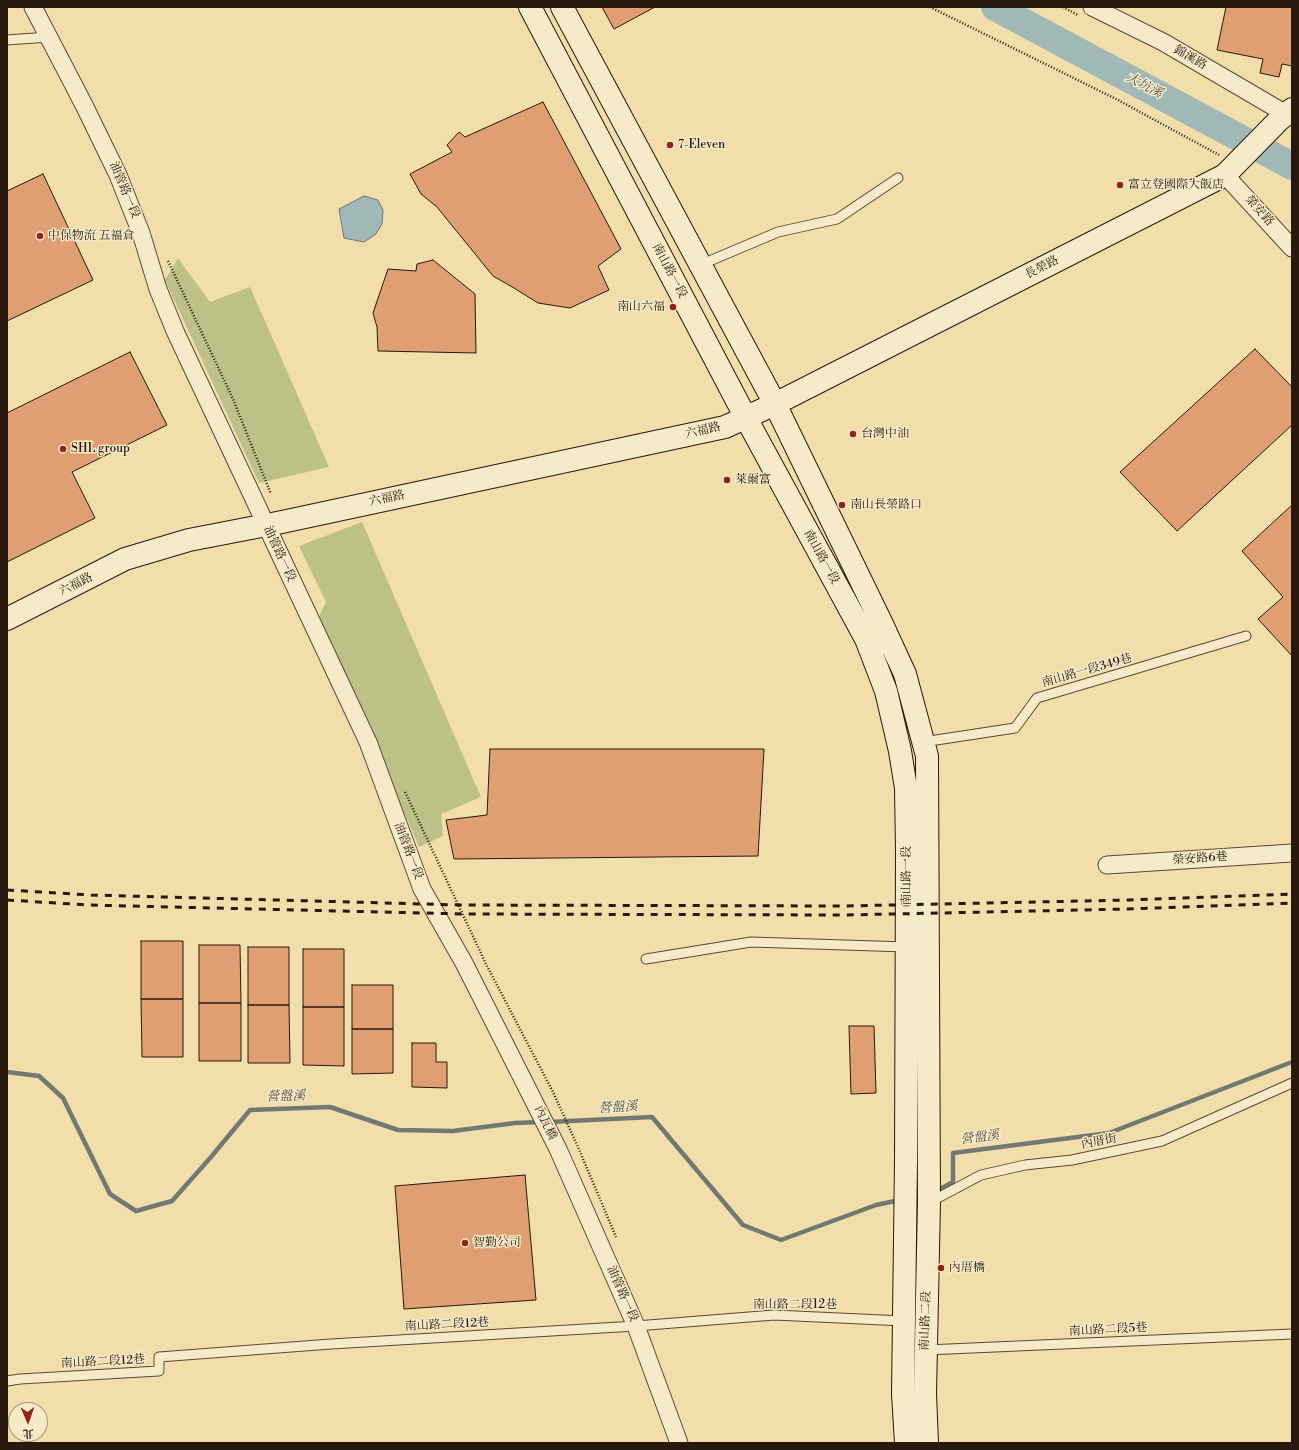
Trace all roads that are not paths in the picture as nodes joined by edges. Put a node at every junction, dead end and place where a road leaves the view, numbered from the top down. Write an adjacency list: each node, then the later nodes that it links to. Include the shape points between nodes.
1 (33, 7): 5 (street, 油管路一段)
2 (530, 7): 13 (street, 南山路一段)
3 (562, 7): 11 (street, 南山路一段)
4 (1092, 7): 7 (street, 錦溪路, via 1163,42)
5 (49, 37): 6 (lane); 14 (street, 油管路一段, via 118,175 175,331)
6 (7, 40)
7 (1287, 115): 8 (street, 長榮路)
8 (1230, 170): 10 (street, 榮安路); 12 (street, 長榮路)
9 (898, 178): 11 (lane, via 837,219 778,232)
10 (1292, 248)
11 (700, 265): 12 (street, 南山路一段)
12 (775, 404): 13 (street, 六福路); 17 (street, 南山路一段, via 905,674)
13 (746, 418): 14 (street, 六福路, via 725,427); 20 (street, 南山路一段, via 866,639 886,691 906,788)
14 (274, 523): 15 (street, 六福路, via 189,540 125,559); 23 (street, 油管路一段, via 368,742 422,889 464,963)
15 (7, 619)
16 (1246, 636): 17 (lane, 南山路一段349巷, via 1037,698 1015,728)
17 (923, 742): 25 (street, 南山路一段, via 926,756)
18 (1292, 853): 19 (street, 榮安路6巷)
19 (1107, 865)
20 (907, 947): 21 (lane, via 751,942); 26 (street, 南山路一段)
21 (646, 959)
22 (1292, 1083): 25 (lane, 內厝街, via 1162,1141 1072,1160 1025,1165 981,1175)
23 (533, 1097): 24 (street, 內瓦橋)
24 (558, 1148): 27 (street, 油管路一段)
25 (929, 1200): 26 (lane, 內厝街); 29 (street, 南山路二段)
26 (906, 1204): 29 (street, 南山路二段)
27 (636, 1326): 29 (lane, 南山路二段12巷, via 774,1315); 30 (lane, 南山路二段12巷, via 159,1356 159,1371); 31 (street, 油管路一段)
28 (1292, 1334): 29 (lane, 南山路二段5巷)
29 (914, 1335): 32 (street, 南山路二段, via 903,1394); 33 (street, 南山路二段, via 925,1394)
30 (7, 1381)
31 (679, 1443)
32 (906, 1443)
33 (927, 1443)

